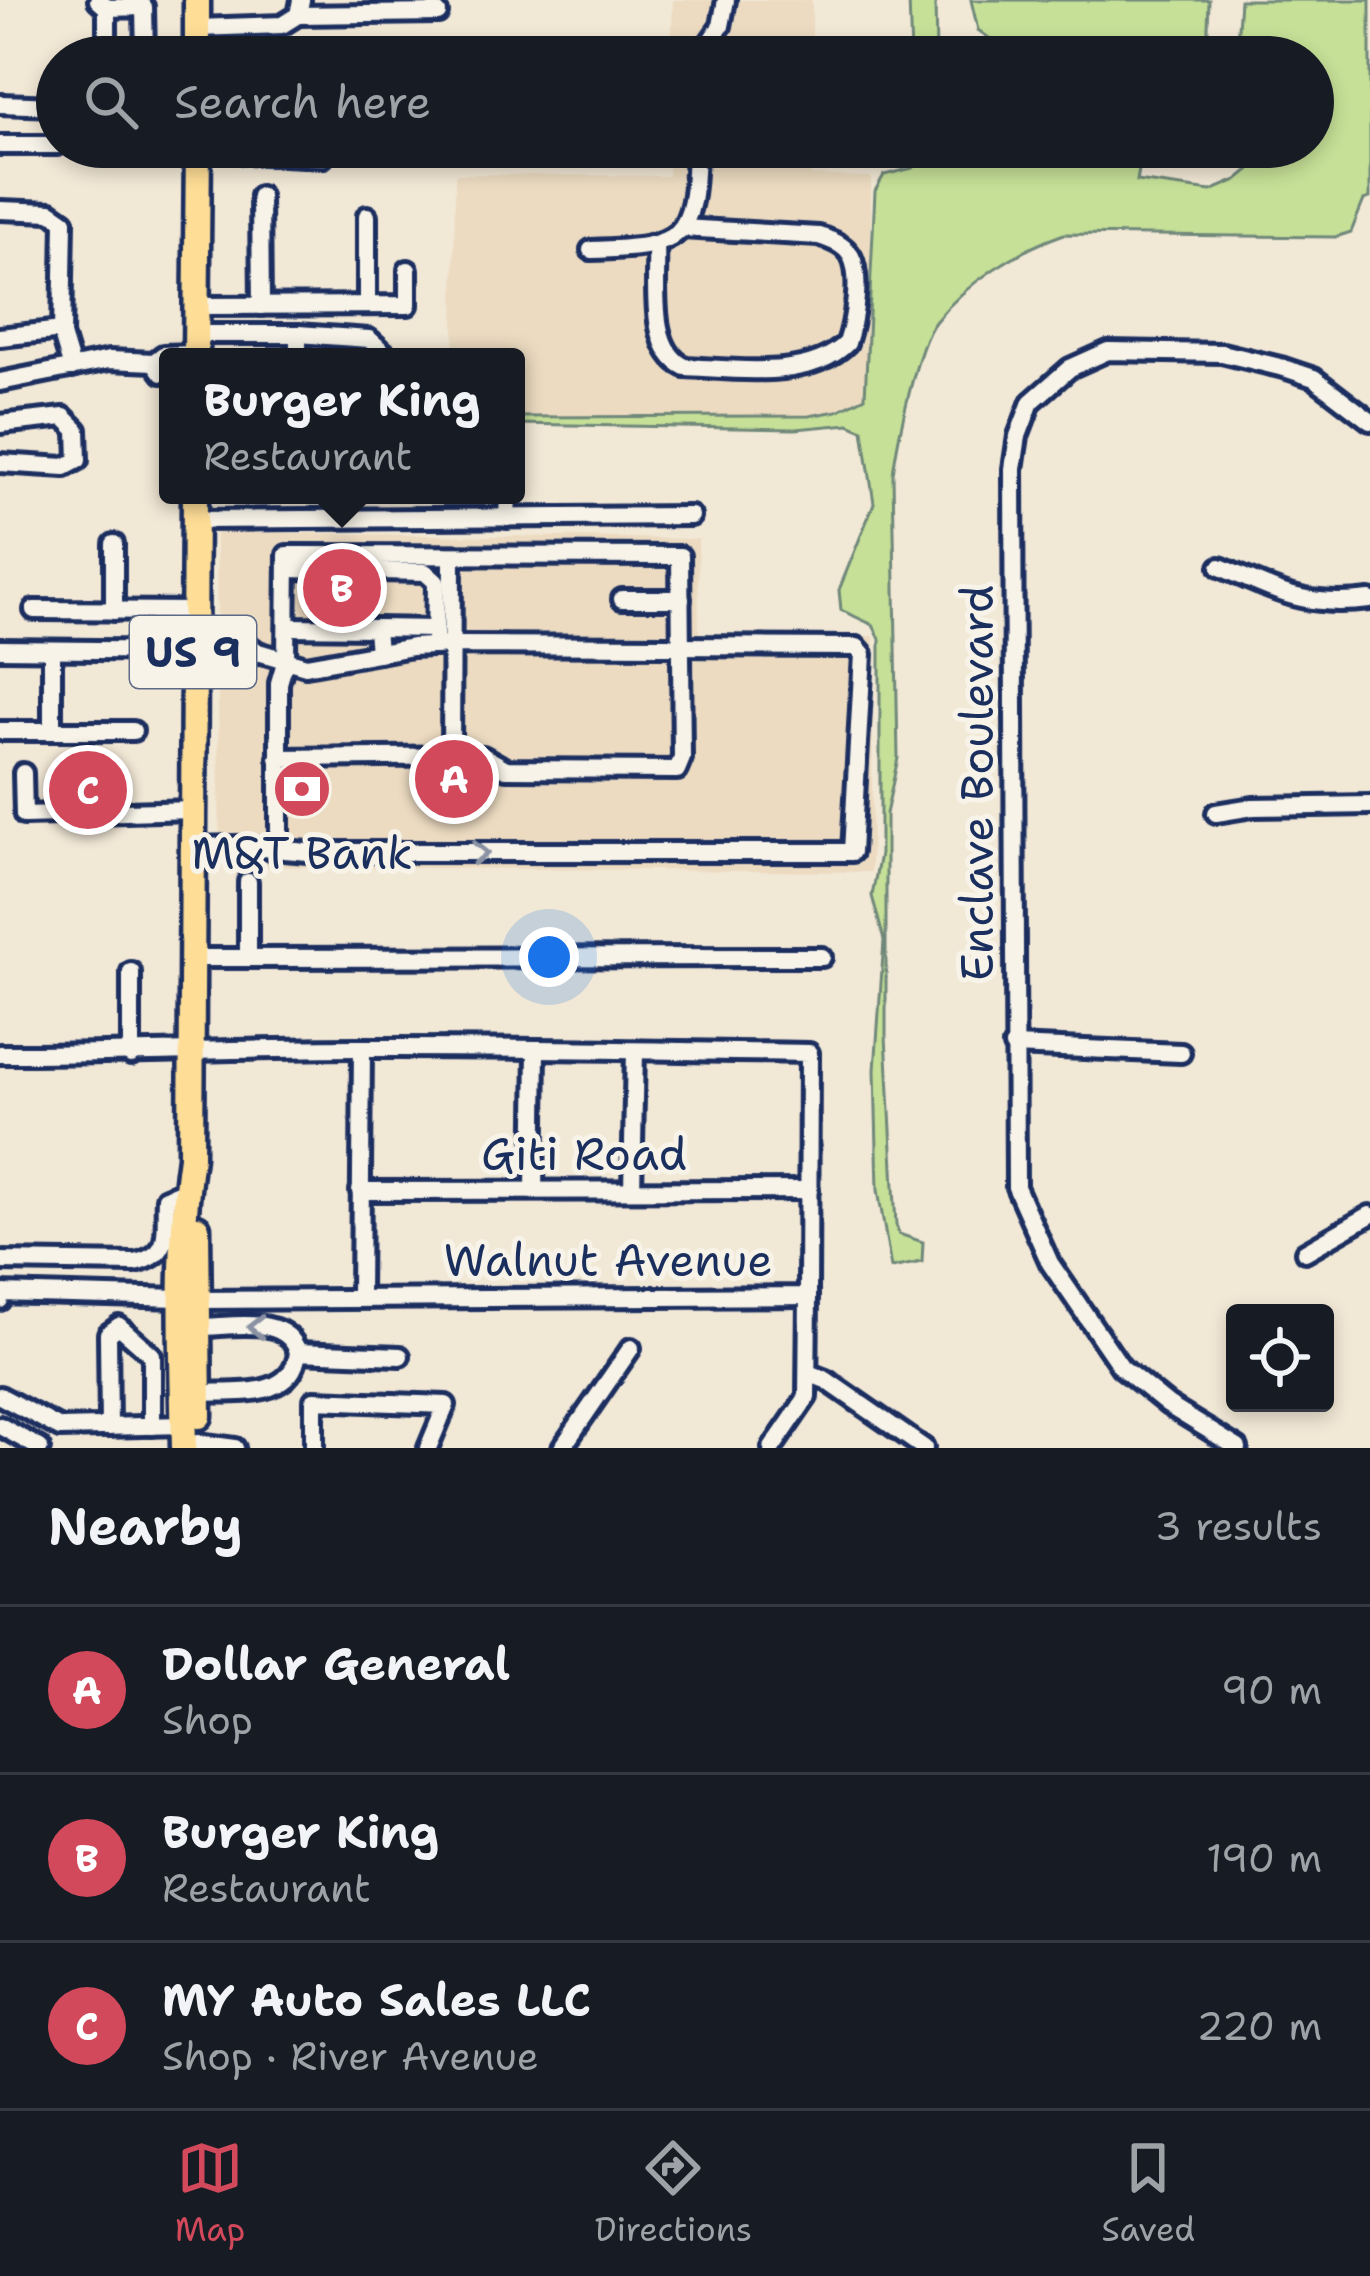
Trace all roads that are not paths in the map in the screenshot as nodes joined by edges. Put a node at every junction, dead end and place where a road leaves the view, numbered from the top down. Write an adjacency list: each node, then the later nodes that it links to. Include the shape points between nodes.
1 (197, 0): 6 (highway)
2 (726, 0): 10 (street)
3 (102, 4): 7 (street); 8 (street, via 144,8)
4 (300, 8): 5 (street); 6 (street, via 282,25)
5 (438, 13)
6 (197, 28): 9 (highway)
7 (104, 36)
8 (145, 36)
9 (197, 36)
10 (714, 36)
11 (0, 104): 12 (street)
12 (36, 105)
13 (0, 145): 14 (street)
14 (36, 145)
15 (200, 168): 25 (highway)
16 (696, 168): 20 (street, via 695,200)
17 (260, 196): 26 (street)
18 (0, 210): 27 (street, via 52,212 64,221)
19 (368, 216): 24 (street)
20 (682, 228): 21 (street); 21 (street, via 836,242 854,263 847,343 784,368 685,367 669,356 660,332)
21 (656, 246): 22 (street)
22 (591, 250)
23 (408, 270): 24 (street, via 408,305)
24 (367, 305): 26 (street)
25 (197, 306): 26 (street); 31 (highway)
26 (261, 306)
27 (62, 330): 30 (street); 36 (street)
28 (233, 334): 29 (street); 31 (street); 32 (street)
29 (298, 334): 33 (street); 34 (street, via 369,339)
30 (0, 338)
31 (196, 348)
32 (233, 348)
33 (298, 348)
34 (379, 348)
35 (159, 367): 36 (street, via 109,360)
36 (72, 368): 37 (street)
37 (0, 382)
38 (1370, 421): 80 (street, Enclave Boulevard, via 1314,378 1222,353 1108,351 1070,368 1031,402 1013,469)
39 (0, 424): 40 (street, via 64,417 77,430 79,453 65,467)
40 (0, 463)
41 (508, 504): 44 (street)
42 (195, 507): 44 (street); 54 (highway, US 9)
43 (691, 516): 44 (street)
44 (507, 518)
45 (114, 544): 53 (street)
46 (452, 556): 48 (street, via 287,555); 50 (street, via 680,556); 57 (street)
47 (1220, 567): 51 (street, via 1329,605)
48 (287, 569): 55 (street); 57 (street, via 425,572 436,582)
49 (622, 599): 50 (street)
50 (681, 599): 59 (street)
51 (1370, 600)
52 (34, 610): 53 (street)
53 (114, 610): 54 (street)
54 (194, 611): 61 (highway, US 9)
55 (287, 627): 56 (street); 63 (street)
56 (376, 628): 57 (street); 62 (street)
57 (441, 640): 59 (street); 62 (street); 67 (street)
58 (0, 649): 60 (street)
59 (681, 649): 67 (street, via 677,770 506,769 484,756); 74 (street, one-way to 59, via 852,852 863,654 857,646)
60 (52, 650): 61 (street); 64 (street)
61 (193, 651): 63 (street, via 219,636); 71 (highway, US 9)
62 (377, 652): 63 (street, via 306,667)
63 (286, 659): 68 (street)
64 (52, 730): 65 (street); 66 (street)
65 (133, 730)
66 (0, 731)
67 (451, 757): 68 (street)
68 (278, 758): 74 (street)
69 (23, 773): 71 (street, via 24,815)
70 (1370, 805): 72 (street)
71 (193, 810): 73 (highway, US 9)
72 (1216, 813)
73 (193, 848): 74 (street); 78 (highway, US 9)
74 (279, 848)
75 (248, 882): 76 (street)
76 (248, 957): 77 (street); 78 (street)
77 (822, 957)
78 (194, 958): 82 (highway, US 9)
79 (131, 972): 87 (street)
80 (1012, 1046): 85 (street); 125 (street, Enclave Boulevard, via 1016,1187 1050,1263 1121,1367)
81 (362, 1048): 82 (street, Walnut Avenue); 83 (street, Walnut Avenue); 93 (street)
82 (193, 1049): 87 (street, Walnut Avenue); 88 (highway, US 9)
83 (536, 1050): 84 (street, Walnut Avenue); 90 (street)
84 (635, 1051): 91 (street); 92 (street, Walnut Avenue, via 809,1053)
85 (1181, 1053)
86 (0, 1054): 87 (street, Walnut Avenue)
87 (131, 1055)
88 (191, 1157): 89 (highway, US 9); 104 (highway, US 9, via 197,1213)
89 (186, 1190): 98 (street, via 166,1198 162,1251); 104 (highway, US 9)
90 (534, 1190): 91 (street, Giti Road); 93 (street, Giti Road)
91 (632, 1190): 92 (street, Giti Road)
92 (808, 1190): 100 (street, Walnut Avenue)
93 (360, 1191): 103 (street)
94 (1370, 1215): 95 (street)
95 (1305, 1252)
96 (0, 1261): 97 (street)
97 (66, 1262): 98 (street); 99 (street)
98 (135, 1263): 102 (street)
99 (66, 1295): 101 (street, Walnut Avenue); 102 (street, Walnut Avenue)
100 (808, 1296): 103 (street, Walnut Avenue); 111 (street)
101 (0, 1297)
102 (134, 1297): 104 (street, Walnut Avenue)
103 (359, 1297): 104 (street, Walnut Avenue)
104 (189, 1299): 105 (highway, US 9); 106 (highway, US 9)
105 (199, 1327): 108 (street, one-way to 105, via 277,1327); 112 (highway, US 9)
106 (182, 1348): 109 (street); 117 (highway, US 9)
107 (631, 1348): 122 (street)
108 (298, 1352): 110 (street); 112 (street, via 287,1379 273,1389)
109 (152, 1355): 115 (street); 116 (street, via 128,1330 108,1334)
110 (400, 1355)
111 (808, 1372): 123 (street, via 807,1397); 124 (street)
112 (199, 1393): 117 (highway, US 9)
113 (0, 1396): 116 (street, via 61,1428)
114 (0, 1426): 118 (street)
115 (152, 1426): 116 (street); 117 (street)
116 (109, 1427)
117 (191, 1441): 119 (street)
118 (40, 1448)
119 (235, 1448)
120 (314, 1448): 121 (street, via 314,1400 446,1405)
121 (428, 1448)
122 (562, 1448)
123 (772, 1448)
124 (924, 1448)
125 (1238, 1448)

